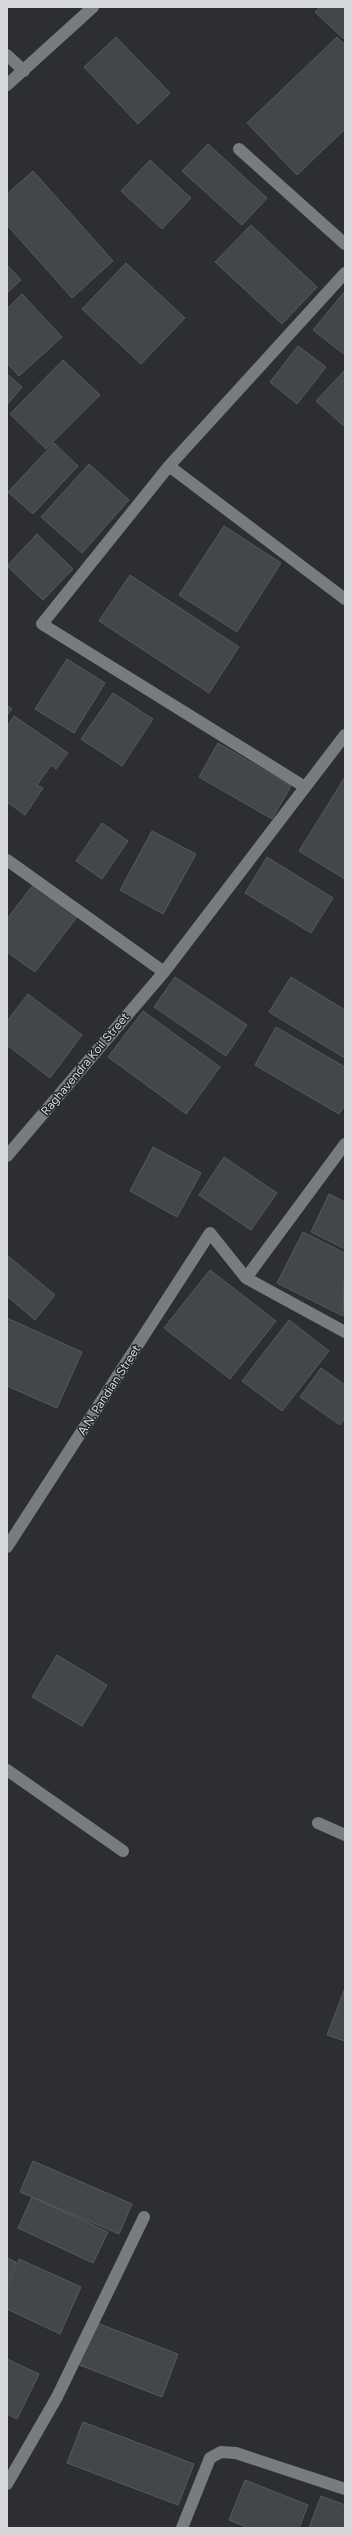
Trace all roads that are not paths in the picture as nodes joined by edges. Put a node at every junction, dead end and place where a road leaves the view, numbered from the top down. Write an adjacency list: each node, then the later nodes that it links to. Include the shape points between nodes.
1 (94, 7): 3 (street)
2 (7, 55): 3 (street)
3 (24, 71): 4 (street)
4 (7, 85)
5 (239, 150): 6 (street)
6 (345, 244)
7 (345, 273): 8 (street)
8 (169, 466): 9 (street); 11 (street, via 42,624)
9 (345, 599)
10 (345, 735): 11 (street, Raghavendra Koil Street)
11 (305, 786): 13 (street, Raghavendra Koil Street)
12 (7, 860): 13 (street)
13 (164, 972): 15 (street, Raghavendra Koil Street)
14 (345, 1144): 16 (street)
15 (7, 1156)
16 (246, 1278): 17 (street); 18 (street, A.N. Pandian Street, via 210,1233)
17 (345, 1332)
18 (7, 1547)
19 (7, 1770): 22 (street)
20 (318, 1823): 21 (street)
21 (345, 1834)
22 (123, 1852)
23 (144, 2217): 24 (street, via 57,2397)
24 (7, 2484)
25 (345, 2489): 26 (street, via 236,2453 221,2452 210,2458)
26 (182, 2528)

